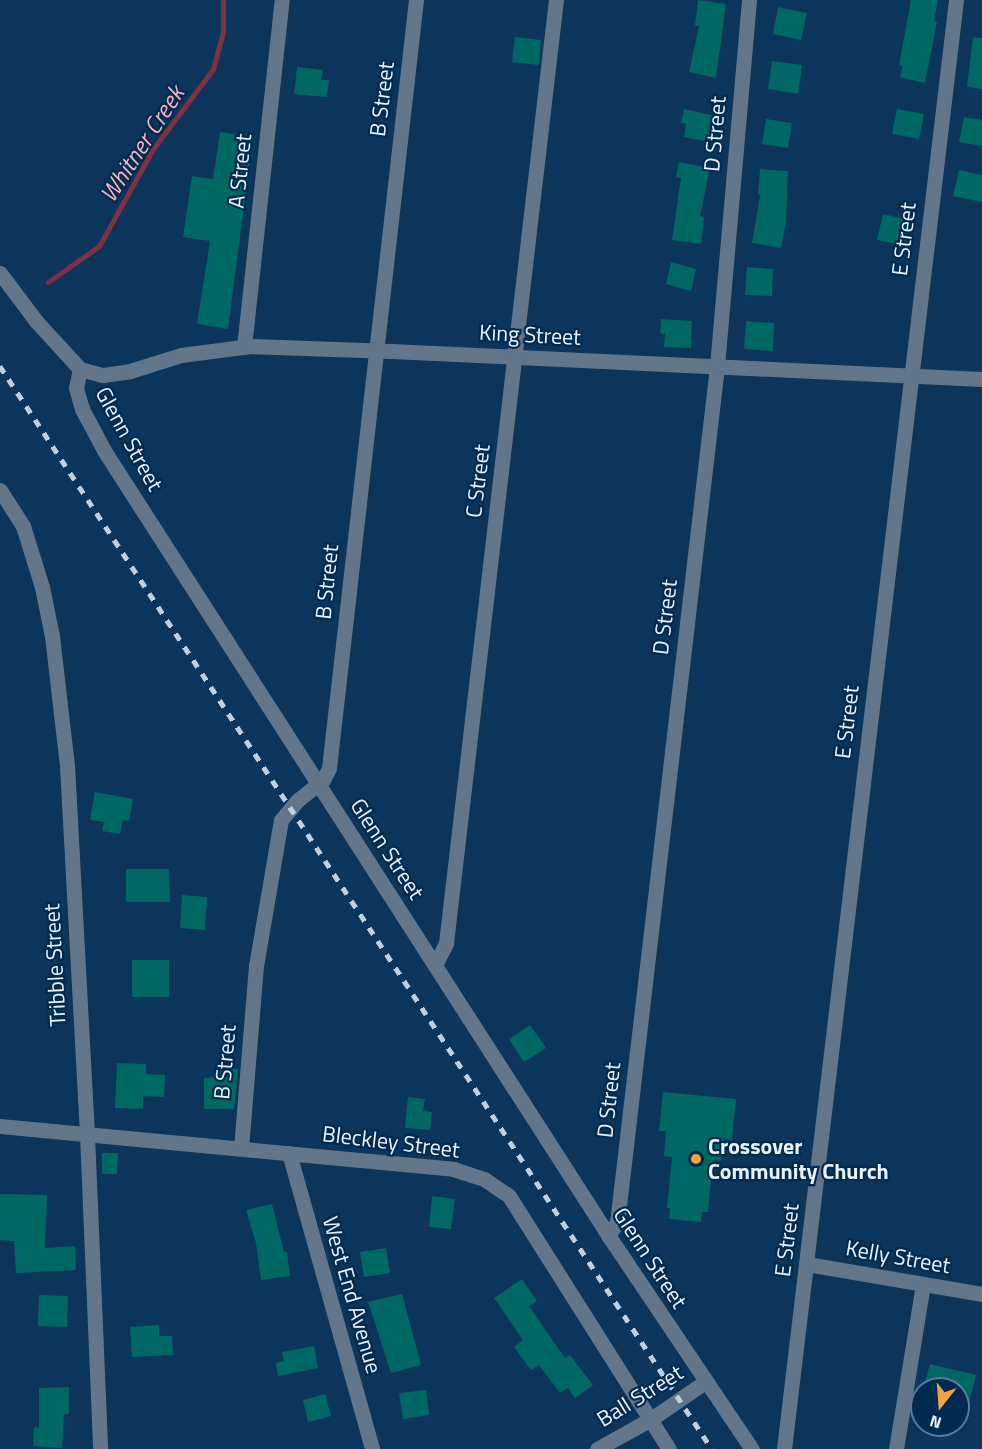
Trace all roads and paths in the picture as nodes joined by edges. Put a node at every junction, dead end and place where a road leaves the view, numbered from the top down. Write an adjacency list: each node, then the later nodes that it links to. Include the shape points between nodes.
1 (282, 0): 7 (street, A Street)
2 (416, 0): 8 (street, B Street)
3 (556, 0): 9 (street, C Street)
4 (749, 0): 10 (street, D Street)
5 (956, 0): 12 (street, E Street)
6 (0, 273): 11 (street, Glenn Street, via 36,321)
7 (244, 347): 8 (street, King Street); 11 (street, King Street, via 181,355 104,375)
8 (376, 350): 9 (street, King Street); 15 (street, B Street, via 329,768)
9 (516, 357): 10 (street, King Street); 16 (street, C Street, via 446,943)
10 (717, 366): 12 (street, King Street); 21 (street, D Street, via 617,1223)
11 (80, 369): 15 (street, Glenn Street, via 76,388 79,399 105,452)
12 (910, 376): 13 (street, King Street); 22 (street, E Street)
13 (982, 379)
14 (0, 490): 18 (street, Tribble Street, via 23,526 52,636 67,765)
15 (319, 785): 16 (street, Glenn Street); 19 (street, B Street, via 298,800 281,820 256,966)
16 (435, 965): 21 (street, Glenn Street)
17 (0, 1126): 18 (street, Bleckley Street)
18 (87, 1135): 19 (street, Bleckley Street); 27 (street, Tribble Street)
19 (241, 1148): 20 (street, Bleckley Street)
20 (289, 1153): 26 (street, Bleckley Street, via 453,1169 484,1179 509,1196); 28 (street, West End Avenue)
21 (608, 1235): 25 (street, Glenn Street)
22 (807, 1264): 23 (street, Kelly Street); 32 (street, E Street)
23 (923, 1285): 24 (street, Kelly Street); 33 (street)
24 (982, 1294)
25 (705, 1382): 26 (street, Ball Street); 31 (street, Glenn Street)
26 (651, 1419): 29 (street, Ball Street); 30 (street, Bleckley Street)
27 (100, 1449)
28 (372, 1449)
29 (597, 1449)
30 (669, 1449)
31 (752, 1449)
32 (784, 1449)
33 (896, 1449)

